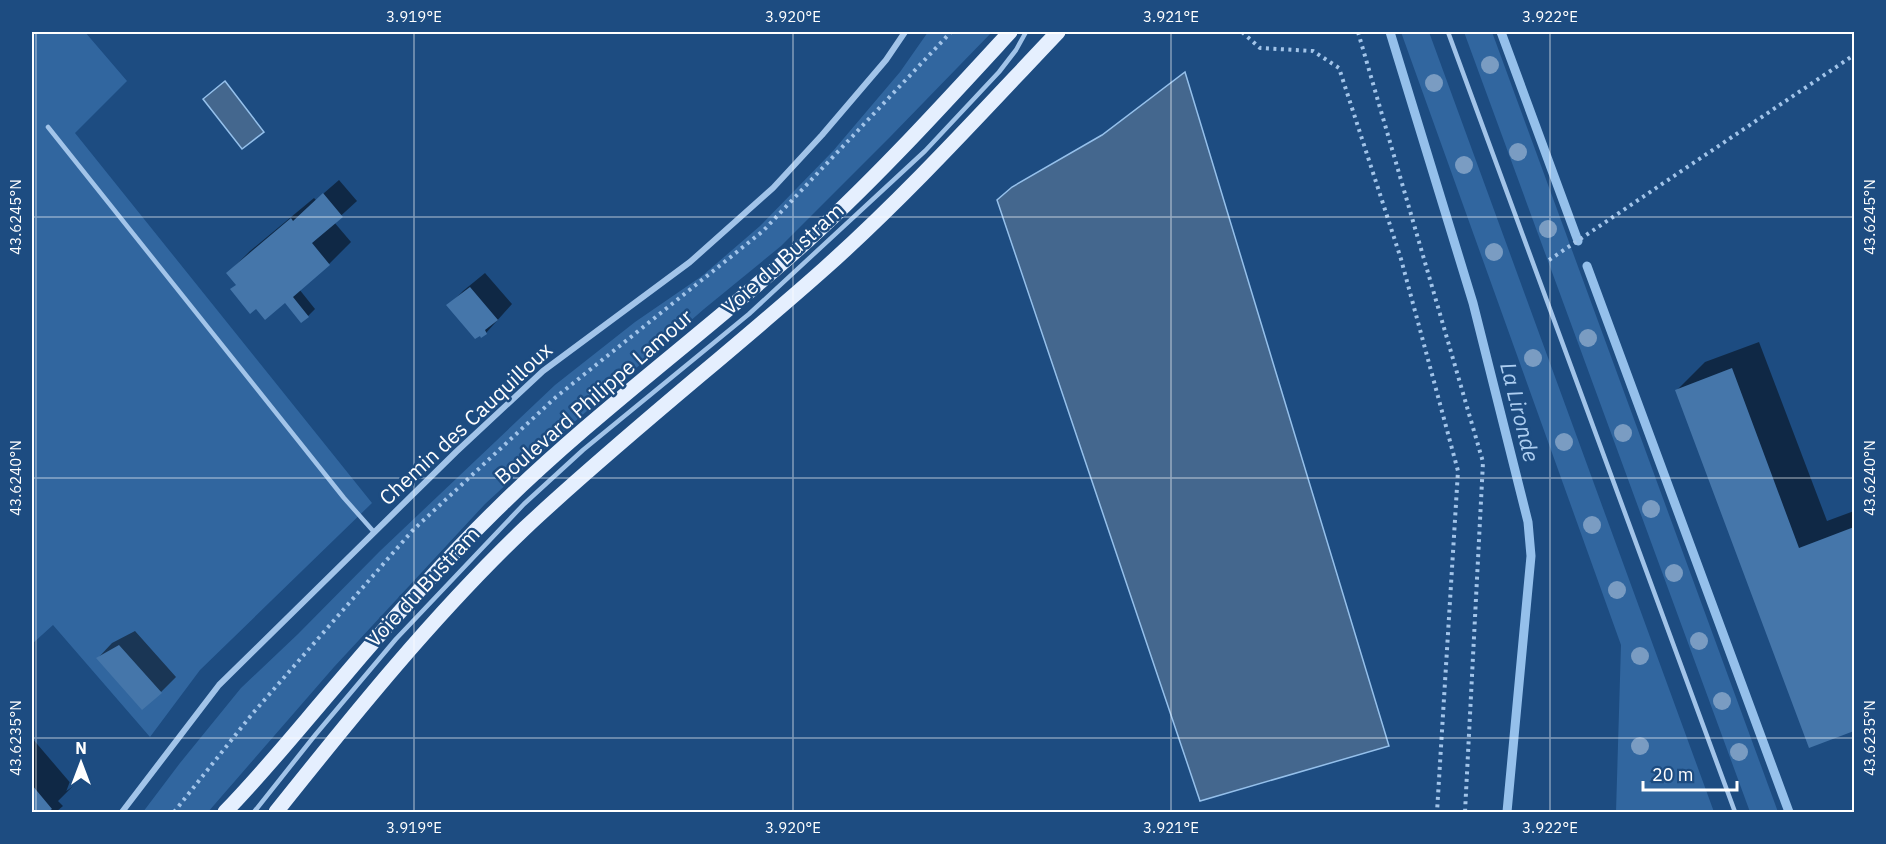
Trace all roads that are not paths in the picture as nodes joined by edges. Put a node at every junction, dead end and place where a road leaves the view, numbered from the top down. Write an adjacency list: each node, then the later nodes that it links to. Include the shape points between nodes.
1 (905, 32): 9 (street, Chemin des Cauquilloux, via 886,60 773,188 690,262 543,370)
2 (1010, 32): 11 (main road, Boulevard Philippe Lamour, via 868,182 797,250 573,439 496,510 361,656)
3 (1026, 32): 12 (lane, Voie du Bustram, via 999,72 925,151 748,314 583,450 524,504 396,639)
4 (1049, 32): 7 (lane)
5 (1058, 32): 7 (main road)
6 (1448, 32): 14 (lane)
7 (1039, 52): 13 (main road, via 899,199 524,529 374,690)
8 (48, 127): 9 (lane)
9 (374, 532): 10 (street, Chemin des Cauquilloux, via 219,685)
10 (122, 813)
11 (225, 813)
12 (254, 813)
13 (276, 813)
14 (1735, 813)

